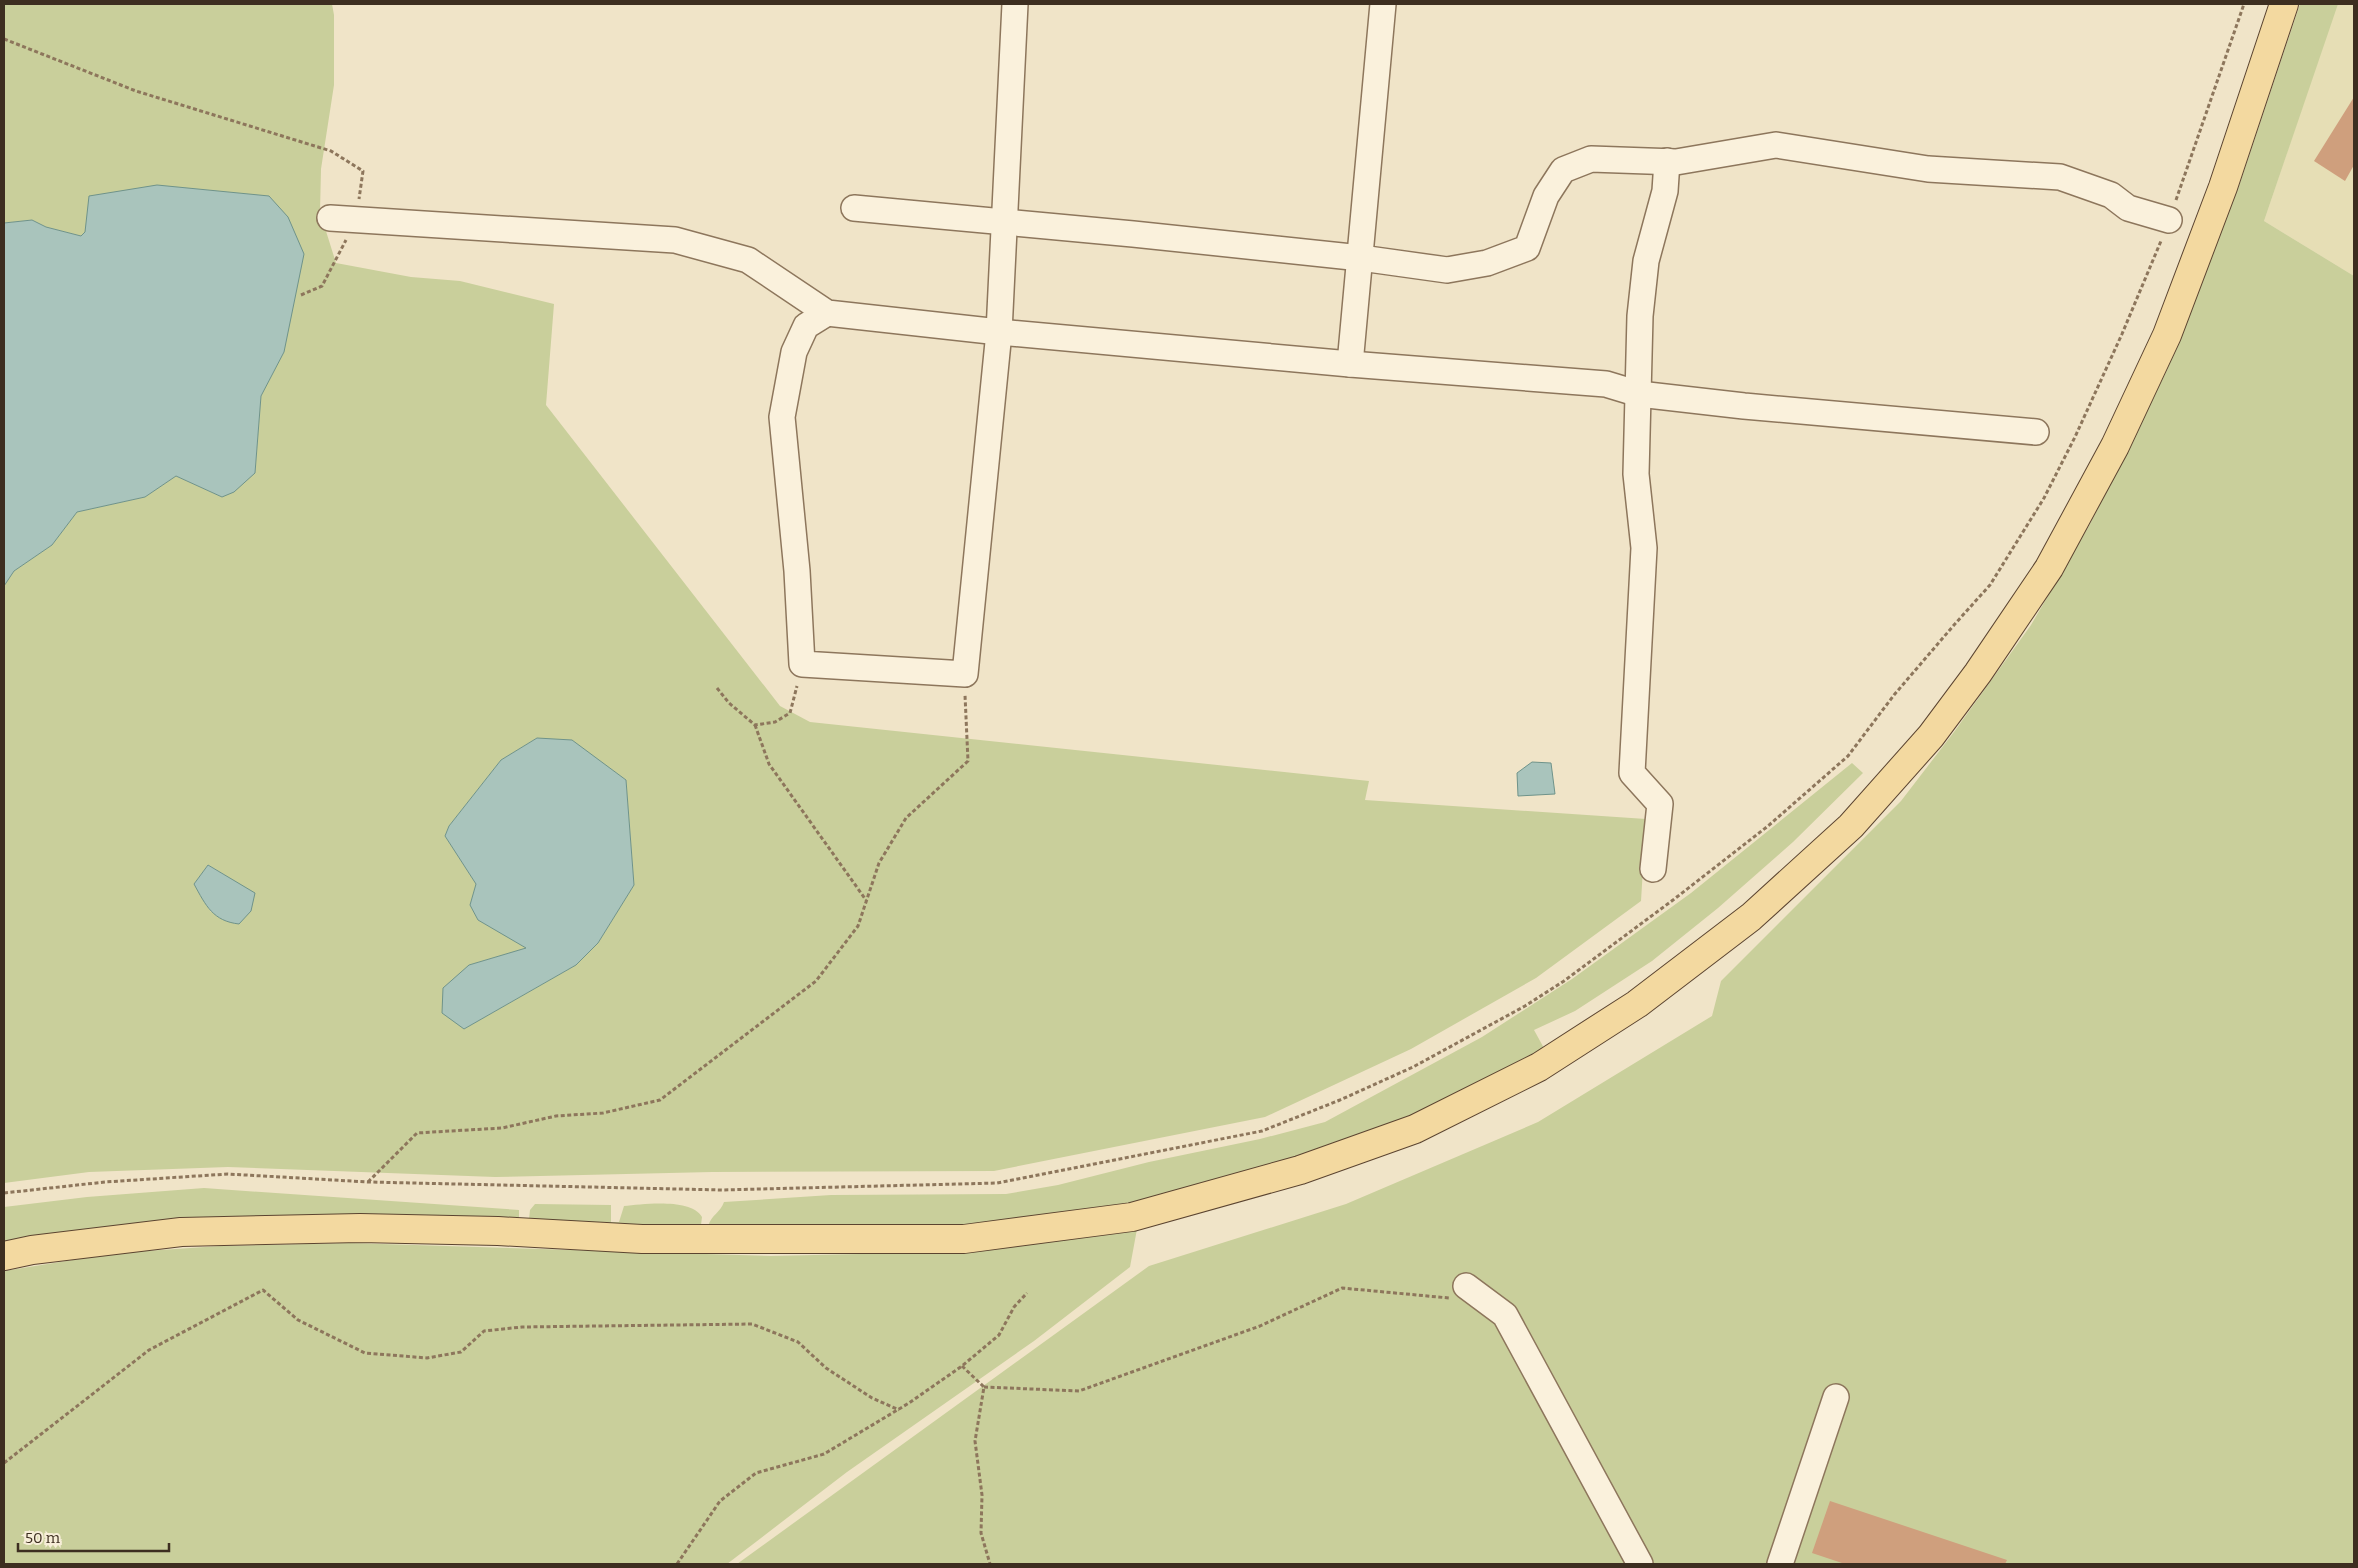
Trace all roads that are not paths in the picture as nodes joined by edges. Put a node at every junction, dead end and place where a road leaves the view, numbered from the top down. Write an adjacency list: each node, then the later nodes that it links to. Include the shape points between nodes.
1 (1015, 4): 8 (lane)
2 (1383, 4): 9 (lane)
3 (2284, 4): 16 (main road, via 2223,187 2167,335 2114,446 2049,568 1978,673 1931,736 1851,826 1751,917 1637,1004 1539,1067 1416,1129 1300,1170 1132,1216 964,1239 642,1239 360,1228 181,1232)
4 (1667, 162): 7 (lane, via 1776,145 1928,169 2060,177 2111,195 2128,208); 9 (lane, via 1591,160 1563,170 1546,196 1527,248 1487,263 1447,270); 13 (lane, via 1666,191 1646,261 1640,316)
5 (854, 208): 8 (lane)
6 (341, 219): 10 (lane, via 676,240 748,260)
7 (2170, 220)
8 (1005, 224): 9 (lane); 11 (lane)
9 (1361, 258): 12 (lane)
10 (827, 313): 11 (lane); 11 (lane, via 806,326 794,352 782,418 797,571 802,664 965,674)
11 (999, 332): 12 (lane)
12 (1350, 364): 13 (lane, via 1606,384)
13 (1639, 394): 14 (lane); 15 (lane, via 1636,474 1644,548 1632,773 1660,804)
14 (2036, 432)
15 (1653, 869)
16 (4, 1256)
17 (1470, 1288): 19 (lane, via 1505,1315)
18 (1836, 1397): 20 (lane)
19 (1640, 1564)
20 (1780, 1564)

